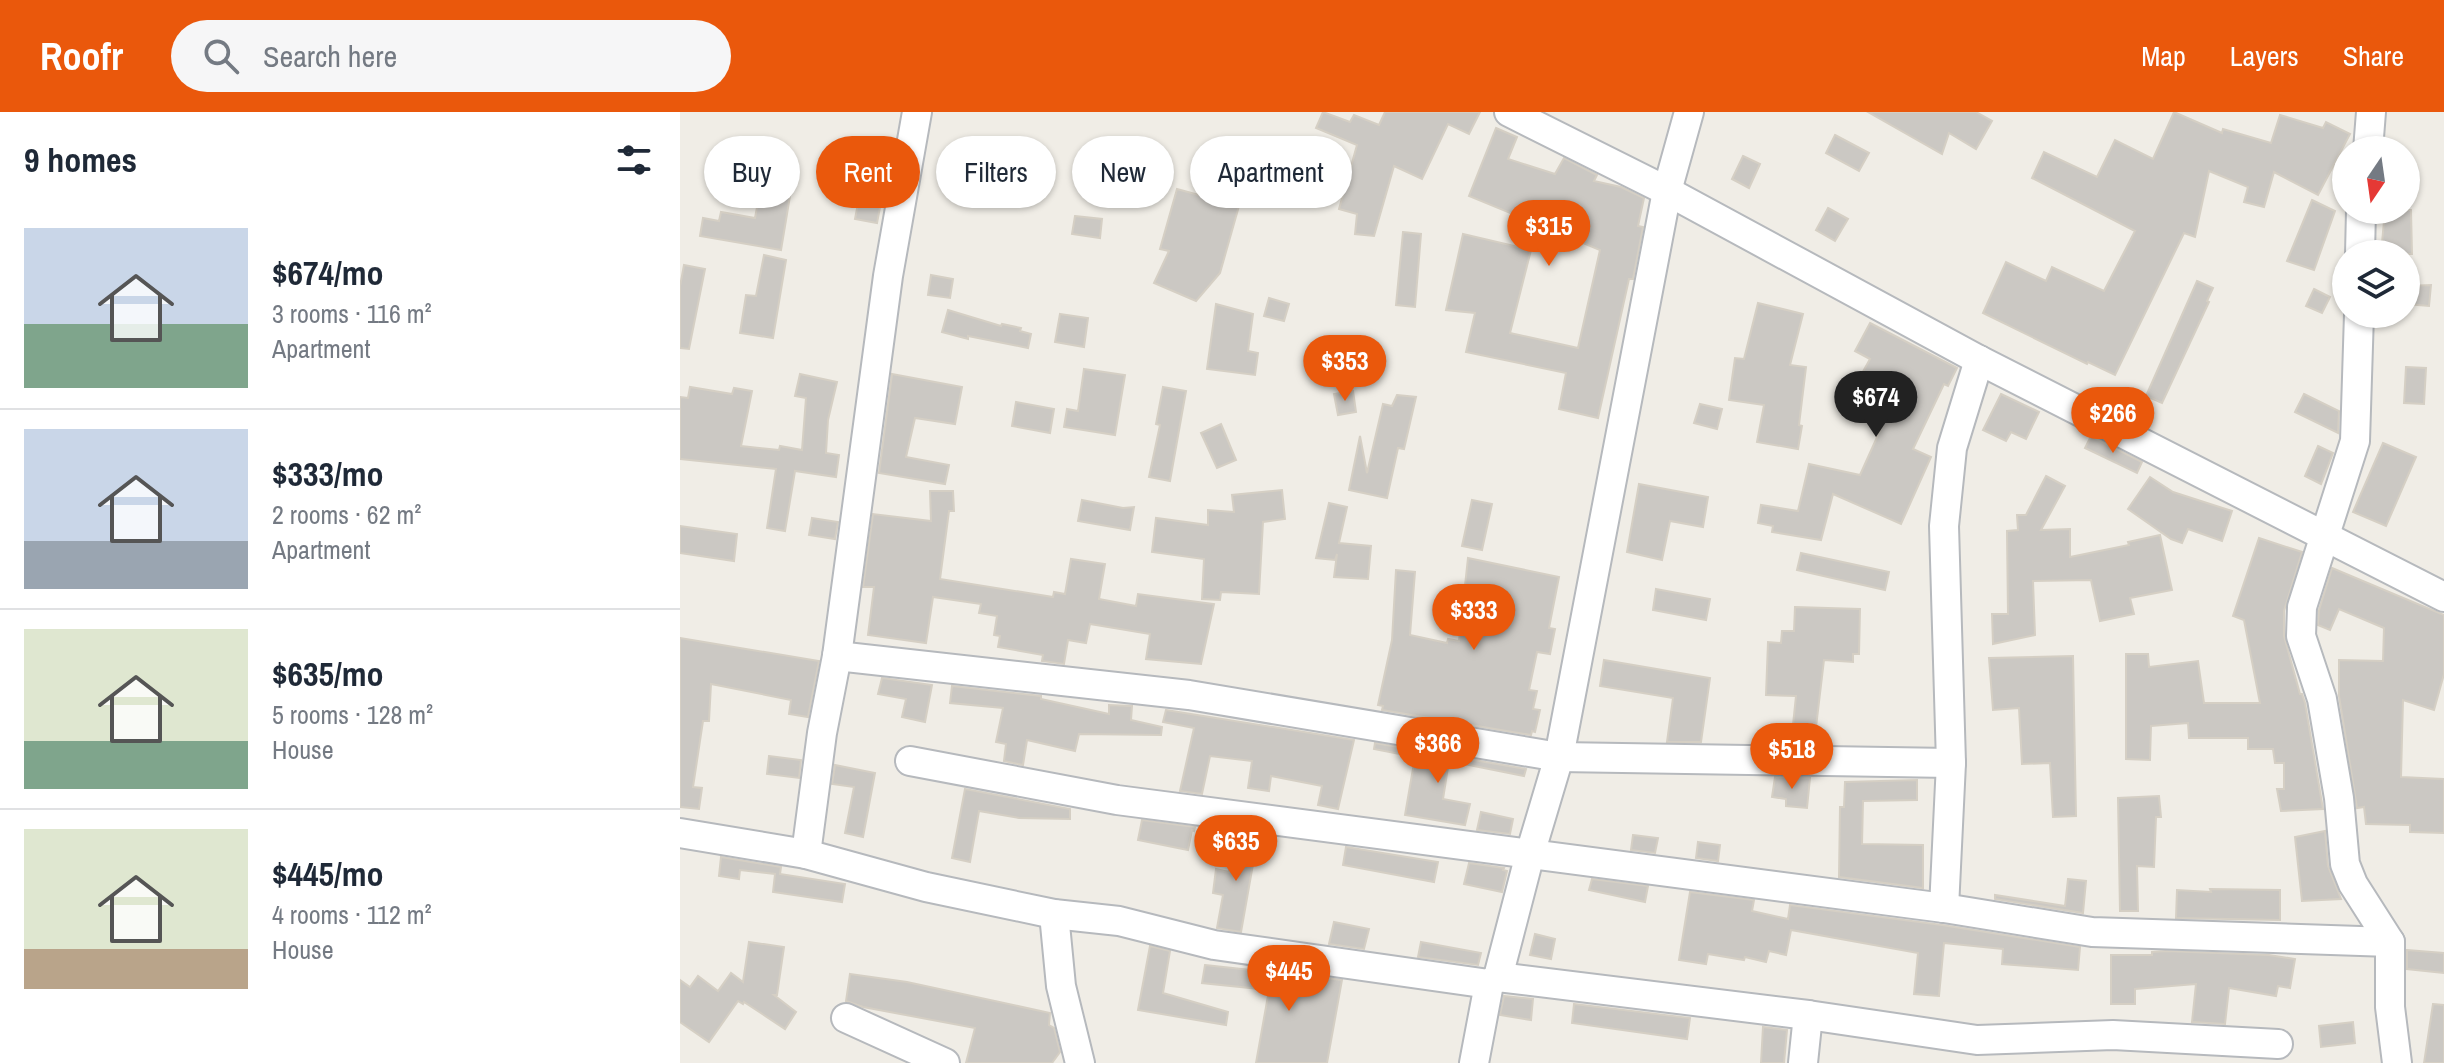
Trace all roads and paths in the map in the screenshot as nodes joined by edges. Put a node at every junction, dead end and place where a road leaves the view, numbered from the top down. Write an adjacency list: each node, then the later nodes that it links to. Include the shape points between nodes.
1 (917, 112): 11 (street, via 886,291)
2 (1509, 112): 6 (street)
3 (1689, 112): 6 (street)
4 (2371, 112): 5 (street)
5 (2369, 136)
6 (1667, 191): 8 (street); 12 (street)
7 (2359, 328): 9 (street, via 2355,441)
8 (1979, 360): 9 (street); 14 (street, via 1952,448 1944,526)
9 (2326, 537): 10 (street); 20 (street, via 2302,607 2301,636 2322,699 2345,864)
10 (2444, 597)
11 (837, 656): 12 (street, via 1189,695); 16 (street)
12 (1559, 757): 14 (street); 17 (street)
13 (910, 761): 17 (street, via 1117,800)
14 (1951, 763): 18 (street)
15 (680, 833): 16 (street)
16 (806, 854): 19 (street)
17 (1530, 854): 18 (street); 21 (street)
18 (1944, 908): 20 (street, via 2092,932)
19 (1054, 914): 21 (street, via 1119,921 1214,945); 28 (street, via 1061,986)
20 (2390, 942): 31 (street)
21 (1493, 981): 22 (street); 29 (street)
22 (1808, 1015): 26 (street); 30 (street)
23 (846, 1018): 27 (street)
24 (2278, 1044): 25 (street)
25 (2113, 1049): 26 (street)
26 (1975, 1052)
27 (945, 1063)
28 (1080, 1063)
29 (1474, 1063)
30 (1803, 1063)
31 (2397, 1063)

